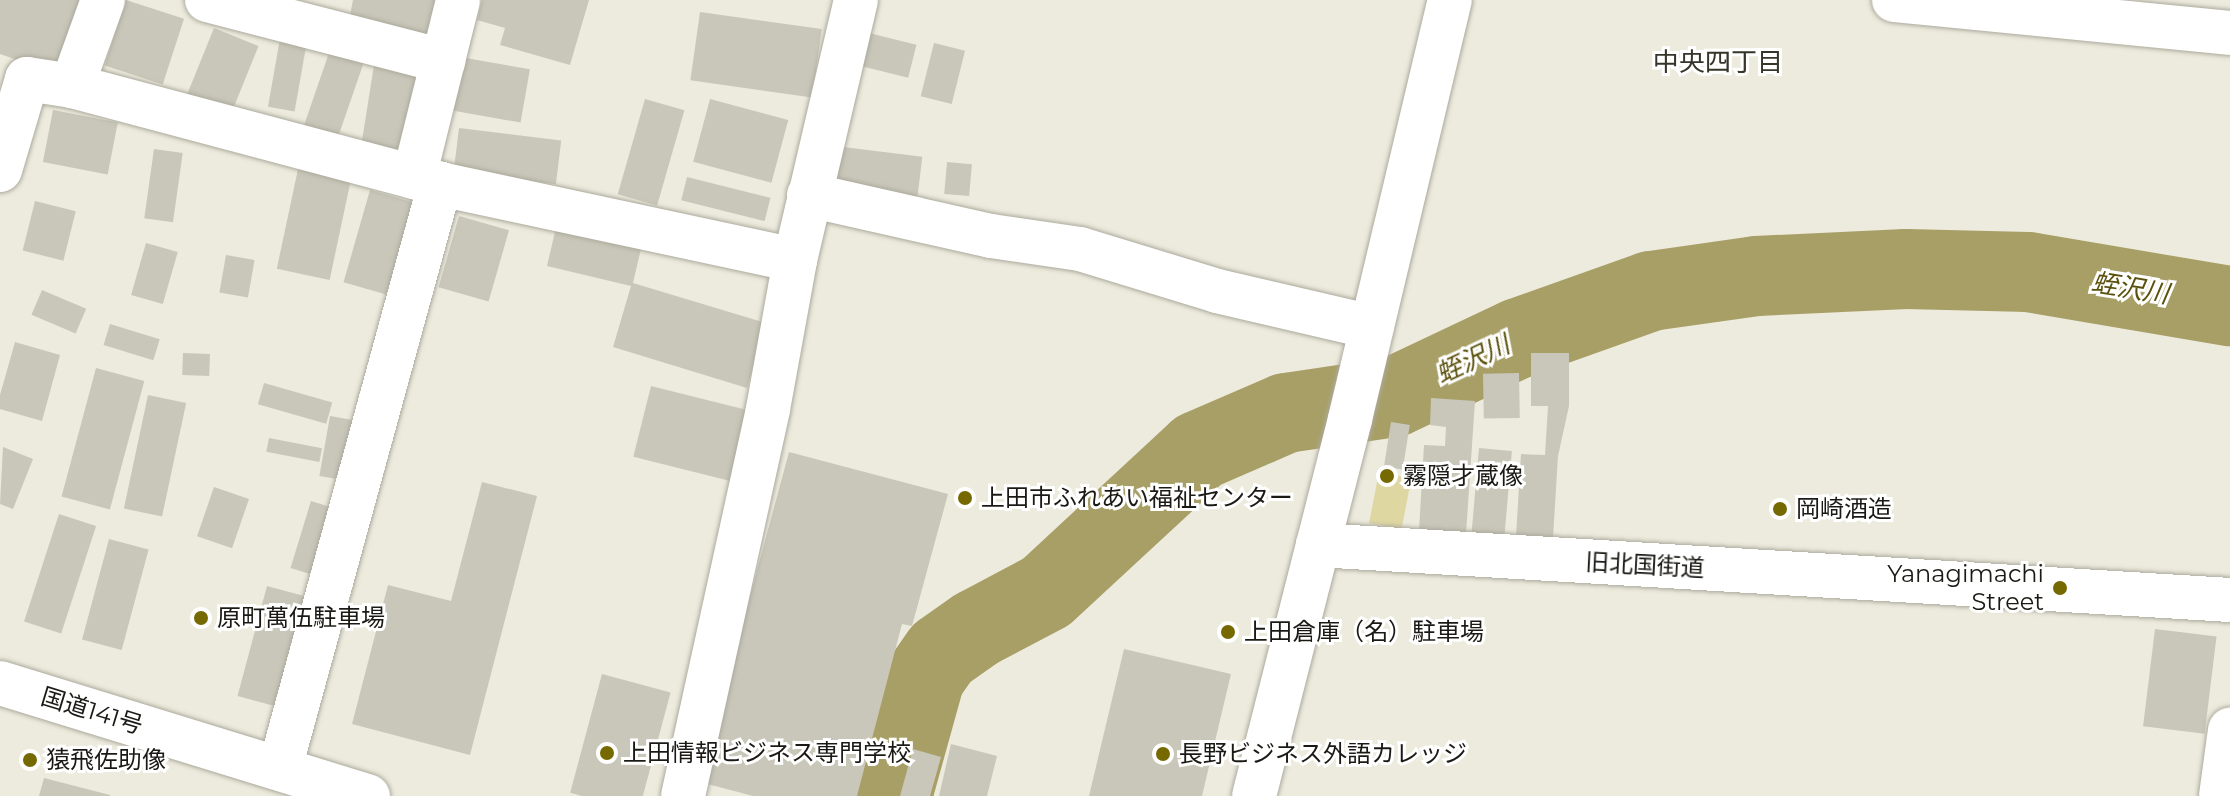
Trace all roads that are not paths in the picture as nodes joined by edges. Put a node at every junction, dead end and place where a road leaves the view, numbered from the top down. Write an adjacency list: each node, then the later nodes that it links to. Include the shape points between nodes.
1 (103, 0): 9 (main road)
2 (207, 0): 8 (main road)
3 (458, 0): 8 (main road)
4 (856, 0): 12 (main road)
5 (1450, 0): 14 (main road)
6 (1894, 0): 7 (main road)
7 (2230, 33)
8 (443, 61): 11 (main road)
9 (72, 86): 10 (main road, via 27,79); 11 (main road)
10 (0, 170)
11 (427, 181): 13 (main road); 19 (main road)
12 (809, 195): 13 (main road); 14 (main road, via 991,236 1080,249 1217,291)
13 (795, 260): 21 (main road, via 768,409)
14 (1372, 327): 15 (main road)
15 (1318, 545): 16 (main road, 旧北国街道); 22 (main road)
16 (2230, 600)
17 (0, 683): 19 (main road, 国道141号)
18 (2230, 730): 23 (main road)
19 (280, 768): 20 (main road, 国道141号)
20 (368, 796)
21 (683, 796)
22 (1254, 796)
23 (2221, 796)

